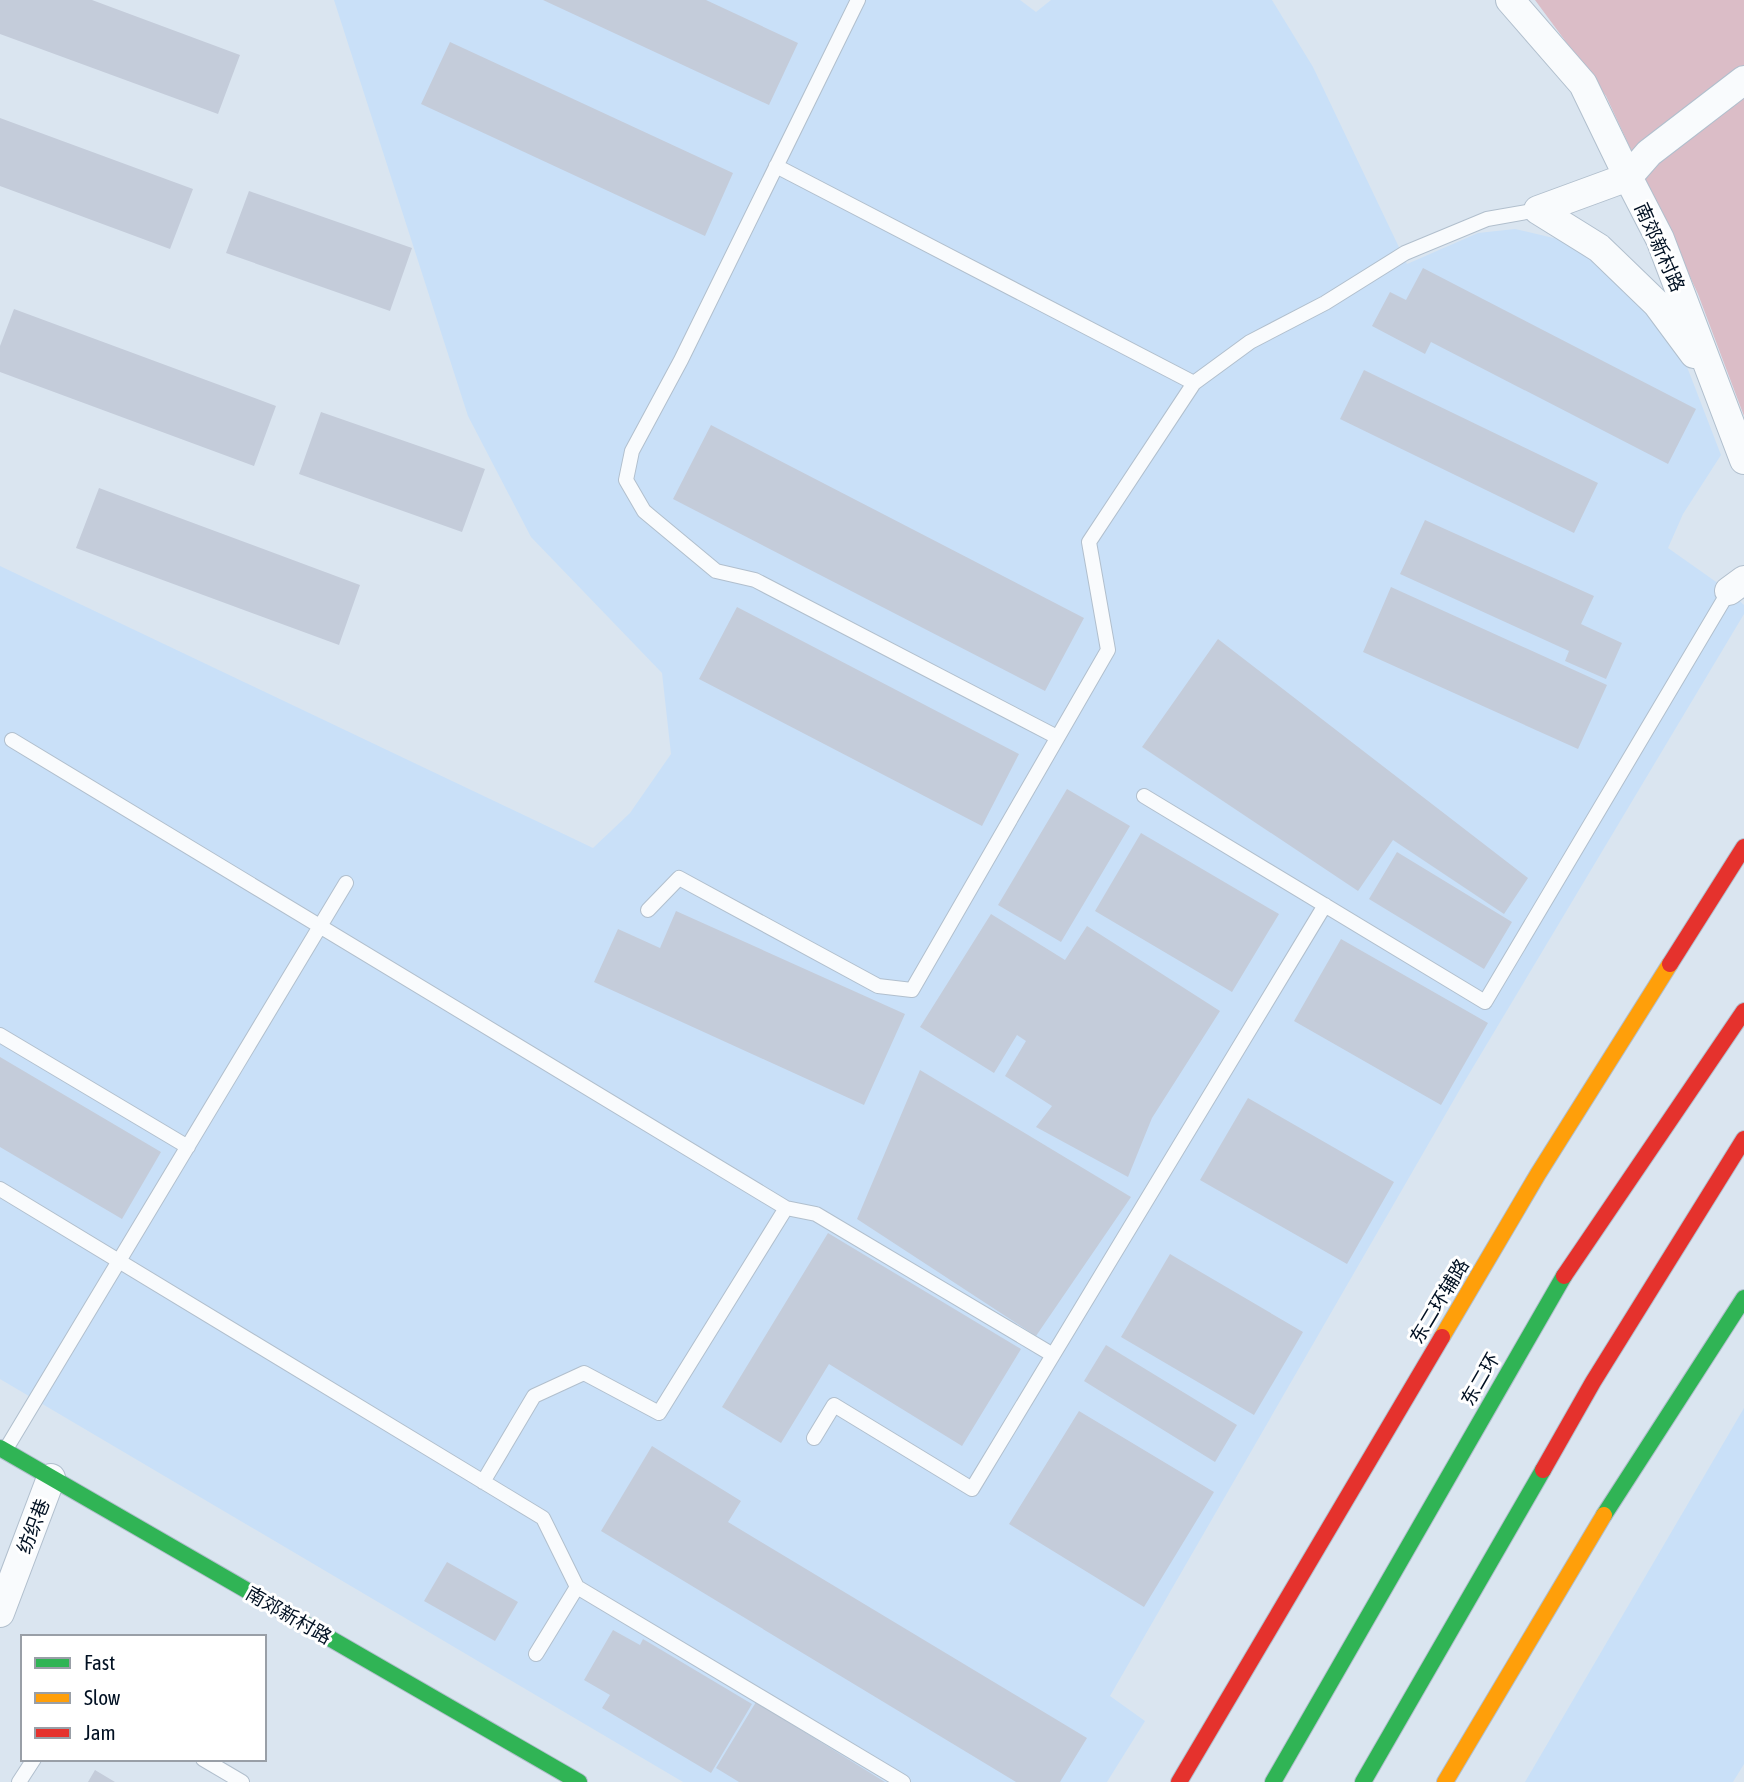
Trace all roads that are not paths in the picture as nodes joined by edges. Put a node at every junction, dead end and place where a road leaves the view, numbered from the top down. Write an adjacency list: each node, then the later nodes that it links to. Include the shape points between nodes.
1 (858, 0): 4 (lane)
2 (1510, 0): 5 (street, 南郊新村路, via 1583,84)
3 (1744, 80): 5 (street, via 1649,153)
4 (776, 166): 8 (lane); 11 (lane, via 632,451 626,480 644,511 716,571 755,580)
5 (1628, 177): 6 (street); 7 (street, 南郊新村路, via 1660,239)
6 (1538, 210): 7 (street, via 1600,248 1657,304); 8 (lane, via 1487,219 1405,253 1325,303 1250,342)
7 (1714, 381): 9 (street, 南郊新村路)
8 (1194, 383): 11 (lane, via 1089,542 1108,650)
9 (1744, 460)
10 (1737, 586): 16 (lane, via 1485,1002)
11 (1057, 737): 17 (lane, via 912,990 878,986 679,878)
12 (12, 740): 18 (lane)
13 (1144, 796): 16 (lane)
14 (1744, 847): 41 (main road, 东二环辅路, via 1538,1174)
15 (346, 883): 18 (lane)
16 (1325, 905): 27 (lane)
17 (648, 910)
18 (320, 927): 22 (lane); 24 (lane)
19 (1744, 1011): 42 (main road, 东二环, via 1558,1285)
20 (0, 1035): 22 (lane)
21 (1744, 1139): 43 (main road, via 1593,1382)
22 (188, 1147): 25 (lane)
23 (0, 1189): 25 (lane)
24 (786, 1208): 27 (lane, via 816,1214); 31 (lane, via 659,1413 584,1373 534,1396)
25 (119, 1261): 29 (lane); 31 (lane)
26 (1744, 1298): 44 (main road, via 1625,1481)
27 (1053, 1355): 28 (lane, via 972,1489 834,1405)
28 (814, 1438)
29 (3, 1449): 30 (main road, 南郊新村路)
30 (51, 1478): 33 (street, 纺织巷); 39 (main road, 南郊新村路)
31 (483, 1482): 32 (lane, via 543,1518)
32 (576, 1587): 34 (lane); 40 (lane)
33 (0, 1613)
34 (536, 1654)
35 (33, 1761): 37 (lane)
36 (206, 1761): 38 (lane)
37 (19, 1782)
38 (242, 1782)
39 (579, 1782)
40 (903, 1782)
41 (1179, 1782)
42 (1273, 1782)
43 (1363, 1782)
44 (1445, 1782)

